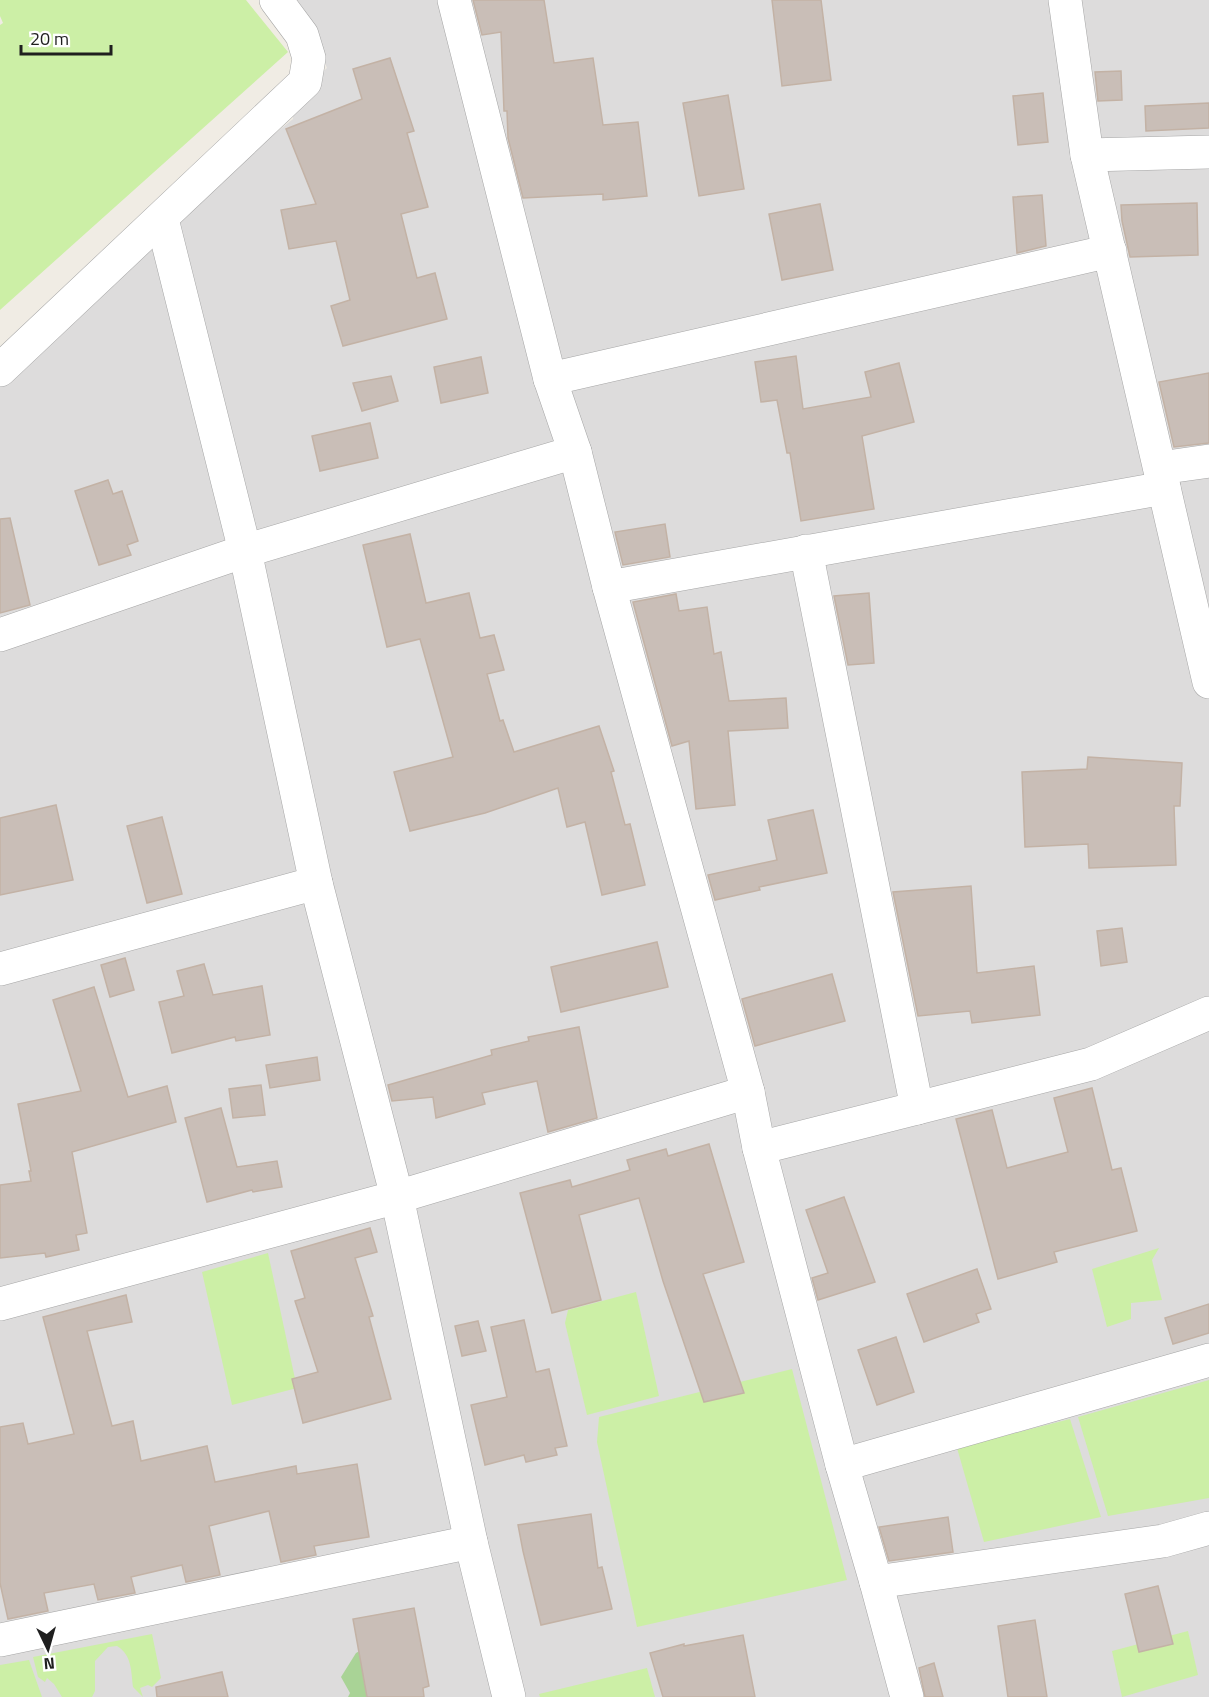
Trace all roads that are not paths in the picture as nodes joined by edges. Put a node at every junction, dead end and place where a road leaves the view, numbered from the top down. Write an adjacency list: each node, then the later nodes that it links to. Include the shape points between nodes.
1 (276, 0): 6 (street, via 302,35 309,58 305,82)
2 (454, 0): 9 (street)
3 (1065, 0): 5 (street)
4 (1209, 152): 5 (street)
5 (1087, 155): 7 (street)
6 (162, 219): 8 (street); 13 (street)
7 (1110, 251): 9 (street); 12 (street)
8 (0, 370)
9 (550, 380): 10 (street)
10 (575, 452): 13 (street); 15 (street)
11 (1209, 461): 12 (street)
12 (1162, 478): 14 (street); 17 (street)
13 (245, 551): 16 (street); 18 (street)
14 (806, 551): 15 (street); 22 (street)
15 (609, 587): 21 (street)
16 (0, 635)
17 (1209, 682)
18 (316, 883): 19 (street); 24 (street)
19 (0, 969)
20 (1209, 1013): 22 (street, via 1091,1064)
21 (748, 1092): 23 (street); 24 (street)
22 (917, 1108): 23 (street)
23 (759, 1148): 27 (street)
24 (397, 1197): 25 (street); 29 (street)
25 (0, 1304)
26 (1209, 1360): 27 (street)
27 (842, 1465): 30 (street)
28 (1209, 1528): 30 (street, via 1162,1541)
29 (471, 1542): 31 (street); 32 (street)
30 (876, 1582): 33 (street)
31 (0, 1640)
32 (509, 1697)
33 (907, 1697)

